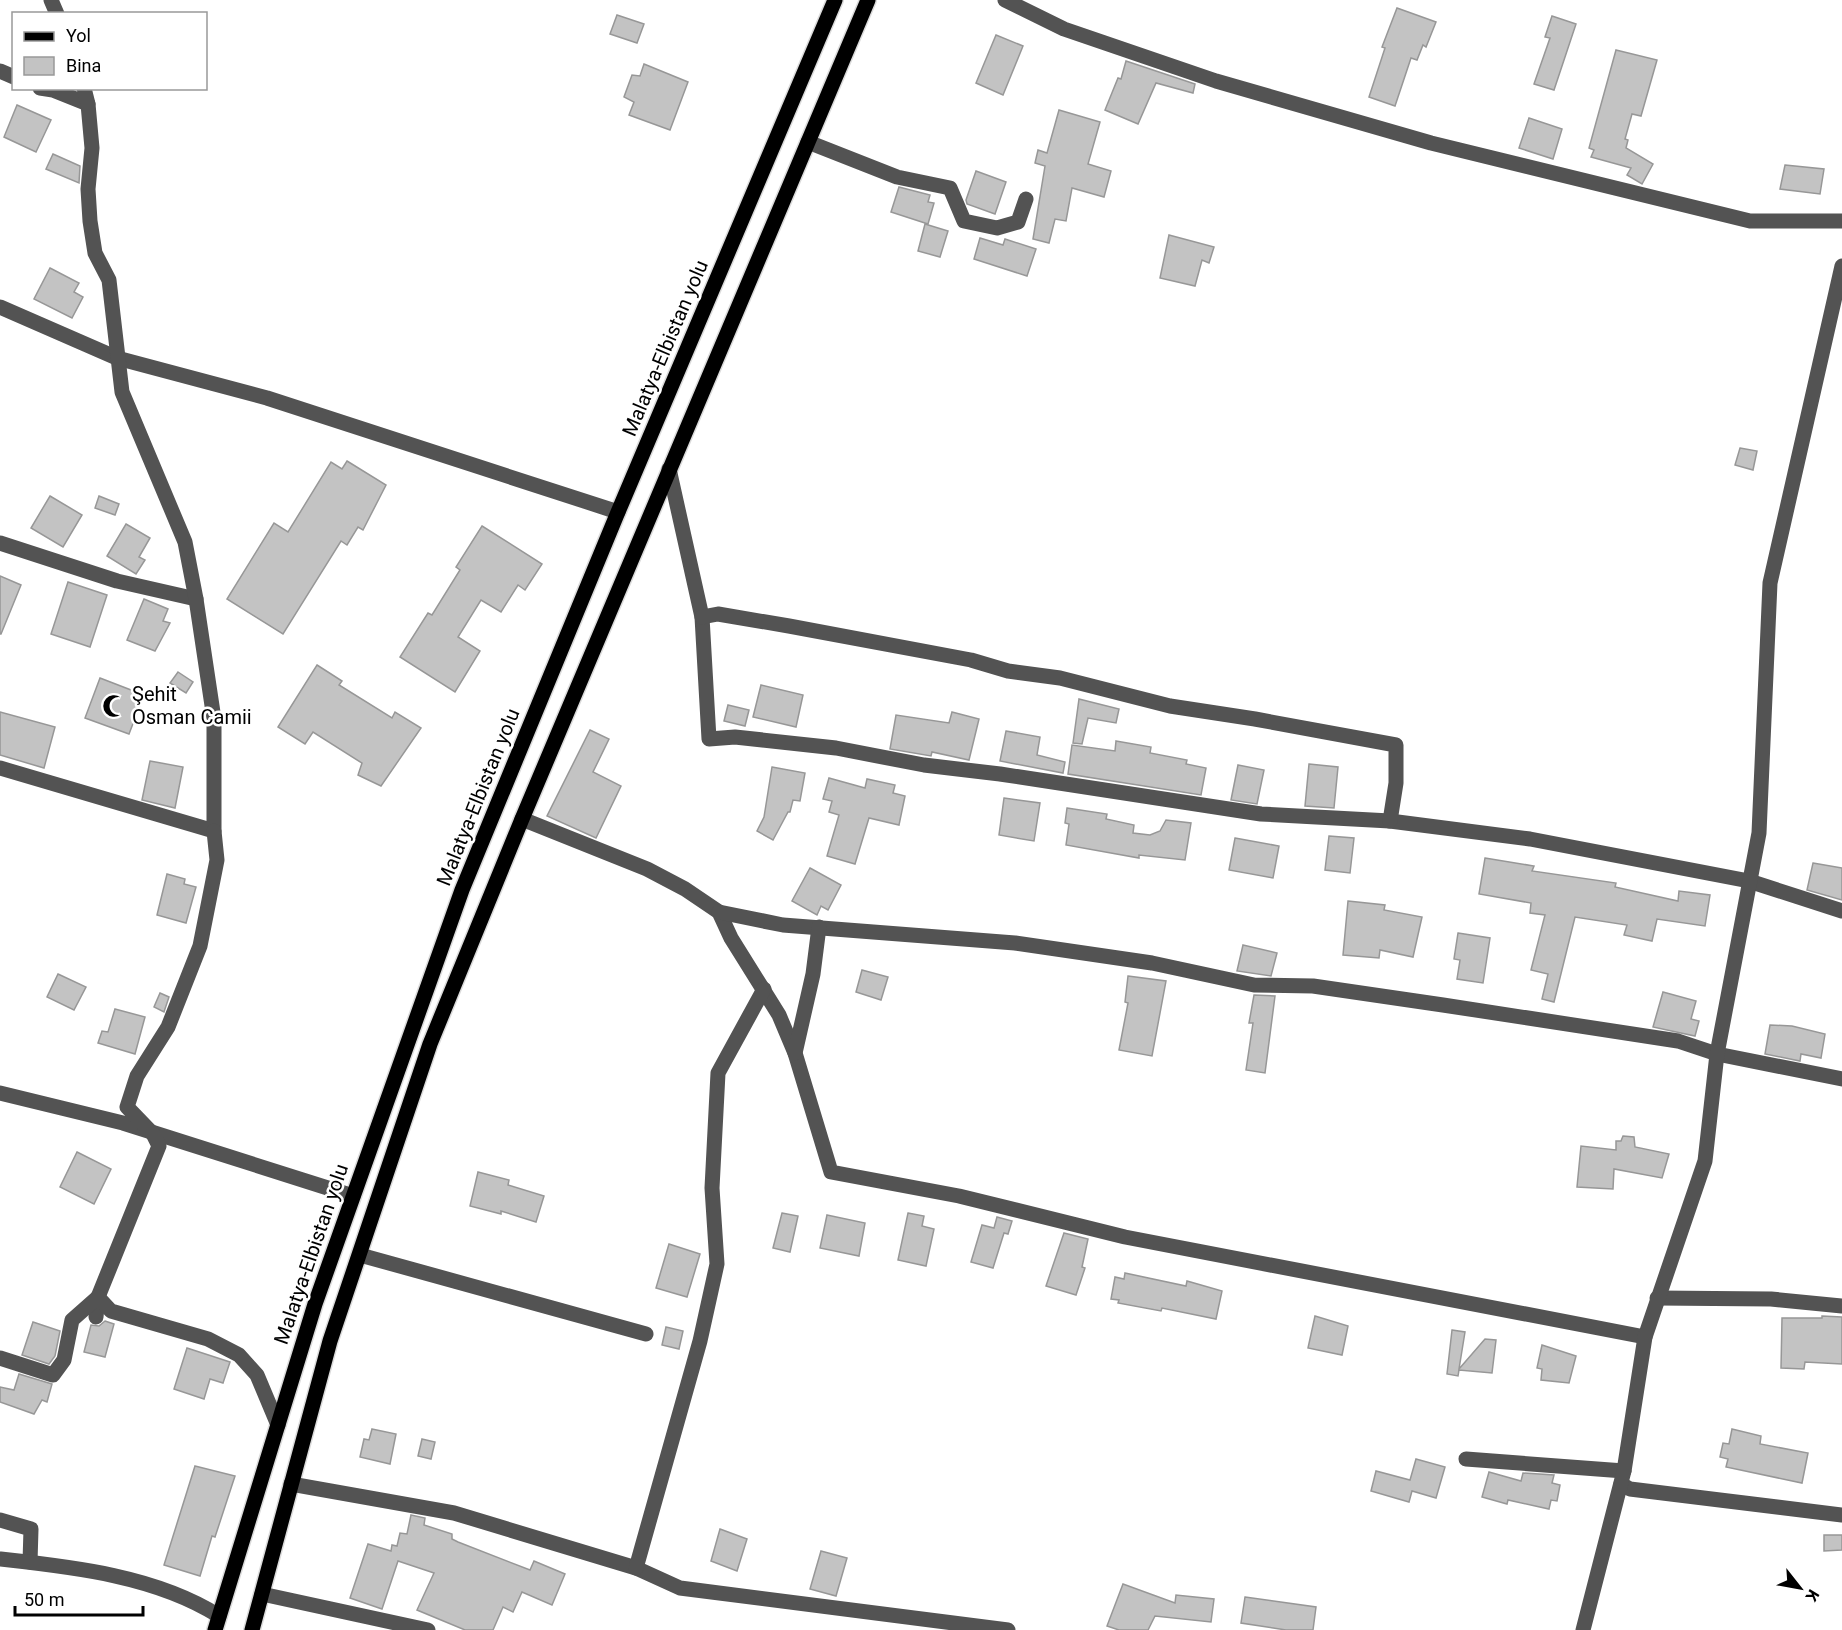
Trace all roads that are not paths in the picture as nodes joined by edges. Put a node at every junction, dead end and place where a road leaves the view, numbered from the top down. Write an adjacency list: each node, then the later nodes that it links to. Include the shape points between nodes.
1 (835, 0): 14 (main road, Malatya-Elbistan yolu)
2 (868, 0): 7 (main road)
3 (1005, 0): 9 (street, via 1064,29 1216,81 1431,143 1750,221)
4 (53, 90): 6 (street)
5 (84, 90): 6 (street)
6 (88, 104): 12 (street, via 92,148 90,221 95,253 110,280)
7 (808, 142): 8 (street, via 897,177 950,188 964,221 997,228 1018,222); 13 (main road)
8 (1026, 199)
9 (1842, 221)
10 (1842, 266): 22 (street, via 1770,584 1759,833)
11 (0, 307): 12 (street)
12 (117, 358): 14 (street, via 267,399); 16 (street, via 122,392 185,542)
13 (669, 469): 17 (street); 19 (main road)
14 (618, 512): 32 (main road, Malatya-Elbistan yolu, via 462,890)
15 (0, 543): 16 (street, via 117,581)
16 (196, 599): 21 (street, via 214,720)
17 (702, 618): 20 (street, via 718,614 789,626 1060,678 1170,706 1396,745); 20 (street, via 710,739 735,737 836,748 924,765 1261,814)
18 (0, 768): 21 (street)
19 (522, 819): 24 (street, via 647,869); 33 (main road, via 430,1044)
20 (1390, 821): 22 (street, via 1530,839)
21 (214, 831): 31 (street, via 217,860 200,946 168,1027 137,1076 127,1107)
22 (1749, 881): 23 (street); 28 (street)
23 (1842, 911)
24 (719, 912): 25 (street, via 783,925); 26 (street)
25 (819, 927): 27 (street); 28 (street, via 1082,952 1254,985 1312,986 1622,1031)
26 (764, 990): 27 (street); 49 (street, via 718,1073 712,1188 717,1264 700,1341)
27 (795, 1053): 39 (street, via 831,1172 949,1194 1125,1237)
28 (1717, 1053): 29 (street); 35 (street, via 1705,1161)
29 (1842, 1079)
30 (0, 1093): 31 (street)
31 (153, 1134): 32 (street); 34 (street, via 159,1146)
32 (353, 1196): 41 (main road, Malatya-Elbistan yolu)
33 (360, 1255): 38 (street); 44 (main road, via 330,1341)
34 (98, 1297): 37 (street); 40 (street, via 72,1320 64,1360 53,1375); 41 (street, via 111,1311 208,1339 240,1355 257,1375)
35 (1657, 1298): 36 (street, via 1771,1299); 39 (street)
36 (1842, 1306)
37 (96, 1317)
38 (646, 1334)
39 (1645, 1337): 43 (street)
40 (0, 1358)
41 (278, 1425): 51 (main road, Malatya-Elbistan yolu)
42 (1466, 1459): 43 (street)
43 (1622, 1477): 45 (street, via 1630,1489); 55 (street)
44 (291, 1484): 49 (street, via 454,1513); 50 (main road)
45 (1842, 1515)
46 (0, 1520): 48 (street, via 30,1529)
47 (0, 1559): 48 (street)
48 (30, 1562): 51 (street, via 144,1585 196,1602)
49 (636, 1568): 54 (street, via 680,1588)
50 (262, 1594): 52 (main road); 53 (street)
51 (217, 1623)
52 (252, 1630)
53 (428, 1630)
54 (1008, 1630)
55 (1582, 1630)

